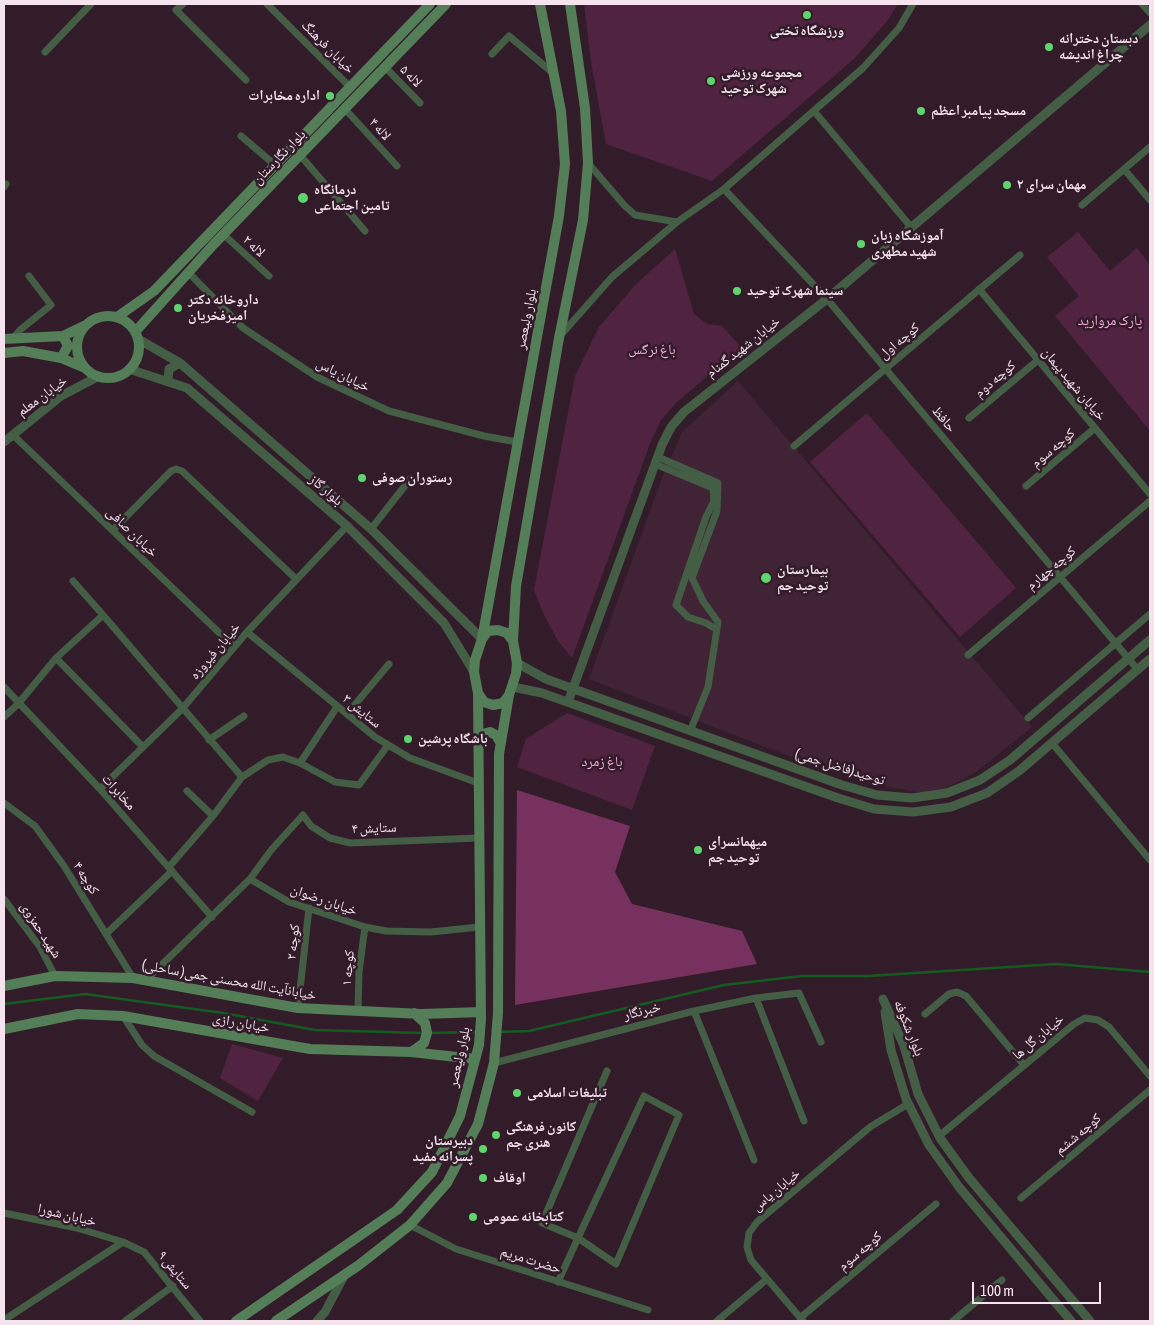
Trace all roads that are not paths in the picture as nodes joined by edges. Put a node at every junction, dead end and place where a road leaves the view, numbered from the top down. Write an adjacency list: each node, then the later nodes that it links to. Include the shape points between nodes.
1 (91, 4): 12 (street)
2 (182, 4): 16 (street, via 176,10)
3 (267, 4): 17 (street, خیابان فرهنگ)
4 (430, 4): 17 (main road, بلوار نگارستان)
5 (446, 4): 14 (main road, بلوار نگارستان)
6 (540, 4): 15 (main road, بلوار ولیعصر)
7 (570, 4): 24 (main road, via 585,108)
8 (913, 4): 20 (street, via 899,28 863,68)
9 (1142, 4): 10 (street)
10 (1150, 13)
11 (1150, 25): 32 (street, خیابان شهید گمنام)
12 (45, 52)
13 (492, 54): 15 (street, via 509,36)
14 (385, 68): 18 (street, لاله ۵); 19 (main road, بلوار نگارستان)
15 (554, 74): 60 (main road, بلوار ولیعصر, via 565,164 560,216)
16 (246, 80)
17 (350, 87): 25 (main road, بلوار نگارستان)
18 (420, 102)
19 (345, 109): 23 (main road, بلوار نگارستان); 26 (street, لاله ۴)
20 (814, 111): 28 (street); 32 (street)
21 (241, 136): 25 (street)
22 (1150, 147): 27 (street)
23 (300, 155): 33 (street); 34 (main road, بلوار نگارستان)
24 (588, 164): 31 (street, via 636,215); 45 (main road, via 583,220)
25 (275, 165): 41 (main road, بلوار نگارستان, via 154,291)
26 (397, 166)
27 (1124, 169): 29 (street); 30 (street)
28 (724, 189): 31 (street); 40 (street, حافظ)
29 (1150, 200)
30 (1082, 205)
31 (677, 222): 45 (street, via 612,277)
32 (911, 228): 40 (street, خیابان شهید گمنام)
33 (365, 231)
34 (223, 234): 36 (main road, بلوار نگارستان); 38 (street, لاله ۲)
35 (1020, 255): 39 (street, کوچه اول)
36 (188, 272): 44 (main road, بلوار نگارستان); 60 (street, خیابان یاس, via 243,328 317,378 389,411)
37 (29, 276): 46 (street, via 51,304)
38 (269, 276)
39 (979, 290): 49 (street, خیابان شهید پیمان); 53 (street, کوچه اول)
40 (826, 299): 53 (street, حافظ); 62 (street, خیابان شهید گمنام, via 684,412 671,427)
41 (116, 317): 42 (main road, via 100,317); 44 (main road, via 130,325)
42 (87, 324): 43 (main road); 51 (main road, via 77,346)
43 (63, 336): 46 (main road); 48 (main road, via 68,346)
44 (136, 336): 50 (street, بلوار گاز); 52 (main road, via 137,355)
45 (559, 338): 81 (main road, via 516,586)
46 (8, 340)
47 (4, 353): 48 (main road, via 22,351)
48 (61, 358): 51 (main road)
49 (1038, 360): 56 (street, کوچه دوم); 57 (street, خیابان شهید پیمان)
50 (180, 363): 55 (street, via 169,369); 68 (street, بلوار گاز)
51 (86, 368): 54 (main road)
52 (129, 369): 54 (main road, via 115,377); 55 (street, بلوار گاز)
53 (886, 369): 61 (street, کوچه اول); 70 (street, حافظ)
54 (99, 376): 58 (street, خیابان معلم, via 61,396)
55 (168, 380): 67 (street, بلوار گاز, via 187,388)
56 (969, 418)
57 (1095, 428): 64 (street, کوچه سوم); 65 (street, خیابان شهید پیمان)
58 (13, 435): 59 (street, خیابان معلم); 69 (street, خیابان صافی)
59 (4, 442)
60 (517, 442): 79 (main road, بلوار ولیعصر)
61 (794, 446)
62 (656, 460): 76 (street, via 718,483 717,511 692,578); 76 (street, via 713,488 714,501 676,605 688,617); 93 (street, خیابان شهید گمنام)
63 (411, 478): 68 (street)
64 (1026, 486)
65 (1150, 494)
66 (1150, 501): 70 (street, کوچه چهارم)
67 (347, 526): 71 (street, خیابان فیروزه); 78 (street, بلوار گاز, via 444,623)
68 (371, 529): 75 (street, بلوار گاز)
69 (113, 530): 71 (street, via 171,471 182,471); 83 (street, خیابان صافی)
70 (1060, 577): 82 (street, حافظ); 84 (street, کوچه چهارم)
71 (296, 578): 77 (street, خیابان فیروزه)
72 (73, 582): 73 (street)
73 (102, 614): 85 (street); 99 (street)
74 (1150, 614): 82 (street)
75 (462, 620): 78 (street, via 464,631 458,635); 79 (street, بلوار گاز)
76 (717, 626): 104 (street, via 708,687)
77 (246, 632): 83 (street, خیابان فیروزه); 98 (street, ستایش ۳)
78 (451, 634): 91 (street, بلوار گاز)
79 (482, 640): 81 (main road, via 488,632 498,630 507,633); 91 (main road, بلوار ولیعصر)
80 (1150, 640): 86 (street, توحید(فاضل جمی))
81 (513, 641): 88 (main road)
82 (1116, 643): 86 (street, حافظ); 103 (street)
83 (234, 647): 99 (street, خیابان فیروزه)
84 (968, 655)
85 (56, 658): 97 (street); 111 (street)
86 (1129, 659): 90 (street, حافظ); 110 (street, توحید(فاضل جمی), via 1010,760 980,780 947,793 912,798 877,795)
87 (1150, 659): 90 (street, توحید(فاضل جمی))
88 (517, 663): 93 (street, توحید(فاضل جمی), via 546,679); 94 (main road)
89 (389, 664): 100 (street)
90 (1138, 670): 108 (street, توحید(فاضل جمی))
91 (474, 672): 95 (main road, بلوار ولیعصر)
92 (4, 687): 97 (street, مخابرات)
93 (573, 688): 96 (street, خیابان شهید گمنام); 104 (street, توحید(فاضل جمی))
94 (511, 691): 95 (main road, via 502,703 493,705 484,702); 96 (street, توحید(فاضل جمی), via 542,693); 107 (main road)
95 (478, 694): 106 (main road, بلوار ولیعصر)
96 (568, 702): 112 (street, توحید(فاضل جمی))
97 (18, 704): 102 (street); 116 (street, مخابرات)
98 (337, 707): 100 (street, ستایش ۳); 113 (street)
99 (182, 709): 105 (street); 111 (street, خیابان فیروزه)
100 (347, 714): 109 (street, ستایش ۳)
101 (244, 716): 105 (street)
102 (4, 717)
103 (1028, 718)
104 (691, 730): 110 (street, توحید(فاضل جمی))
105 (209, 740): 114 (street)
106 (478, 742): 107 (main road, via 483,734 490,732); 115 (main road, بلوار ولیعصر)
107 (500, 742): 146 (main road, via 498,1021)
108 (1052, 743): 112 (street, توحید(فاضل جمی), via 987,793 951,807 913,812 874,809); 121 (street)
109 (388, 745): 113 (street, via 360,785 335,782); 115 (street, ستایش ۳, via 410,758)
110 (735, 746): 112 (street)
111 (143, 747): 116 (street, خیابان فیروزه)
112 (730, 760)
113 (300, 763): 114 (street, via 283,757 268,760)
114 (242, 777): 119 (street)
115 (478, 783): 120 (main road, بلوار ولیعصر)
116 (100, 789): 122 (street, مخابرات)
117 (187, 791): 119 (street)
118 (4, 803): 129 (street, کوچه ۴, via 35,826)
119 (213, 816): 122 (street)
120 (478, 838): 123 (street, ستایش ۴, via 350,843 330,838 311,826 303,815); 128 (main road, بلوار ولیعصر)
121 (1150, 860)
122 (171, 869): 126 (street, مخابرات); 129 (street)
123 (250, 879): 125 (street, خیابان رضوان, via 281,898); 126 (street)
124 (4, 898): 130 (street, شهید حمزوی, via 40,947)
125 (309, 908): 127 (street, خیابان رضوان); 135 (street, کوچه ۲)
126 (212, 917): 132 (street)
127 (365, 927): 128 (street, خیابان رضوان, via 431,932); 136 (street, کوچه ۱)
128 (479, 928): 141 (main road, بلوار ولیعصر)
129 (106, 934): 131 (street, کوچه ۴)
130 (55, 976): 131 (main road, خیابانآیت الله محسنی جمی( ساحلی)); 133 (main road, خیابانآیت الله محسنی جمی( ساحلی))
131 (133, 978): 132 (main road, خیابانآیت الله محسنی جمی( ساحلی))
132 (147, 979): 135 (main road, خیابانآیت الله محسنی جمی( ساحلی))
133 (4, 986)
134 (756, 998): 137 (street, خبرنگار); 143 (street, خبرنگار, via 799,993); 153 (street)
135 (298, 1008): 136 (main road, خیابانآیت الله محسنی جمی( ساحلی))
136 (358, 1011): 138 (main road, خیابانآیت الله محسنی جمی( ساحلی))
137 (694, 1011): 146 (street, خبرنگار); 155 (street)
138 (414, 1013): 141 (main road, خیابانآیت الله محسنی جمی( ساحلی)); 144 (main road, via 425,1023 427,1033 424,1043)
139 (925, 1014): 147 (street, via 949,994 957,992 966,996)
140 (123, 1016): 142 (main road, خیابان رازی, via 78,1014); 144 (main road, خیابان رازی, via 310,1049); 152 (street, via 142,1045 154,1056)
141 (481, 1016): 145 (main road, بلوار ولیعصر)
142 (4, 1029)
143 (821, 1042)
144 (412, 1052): 145 (main road, خیابان رازی)
145 (475, 1059): 172 (main road, بلوار ولیعصر, via 460,1116 432,1172 397,1210)
146 (494, 1063): 159 (main road, via 478,1124 447,1184)
147 (1024, 1065): 149 (street, خیابان گل ها, via 1074,1024 1092,1018 1109,1027); 154 (street, خیابان گل ها)
148 (607, 1072): 160 (street, via 542,1222)
149 (1150, 1076)
150 (1150, 1090): 156 (street, کوچه ششم)
151 (908, 1104): 154 (street, بلوار شکوفه, via 891,1050 884,999 904,1046 918,1094); 163 (street, خیابان یاس, via 870,1127 753,1227 747,1240 748,1254); 177 (street, بلوار شکوفه, via 929,1145 959,1186)
152 (252, 1112)
153 (804, 1121)
154 (938, 1136): 178 (street, بلوار شکوفه, via 969,1178)
155 (754, 1160)
156 (1021, 1198)
157 (936, 1204): 169 (street, کوچه سوم)
158 (4, 1213): 161 (street, خیابان شورا, via 77,1228)
159 (410, 1225): 162 (main road); 165 (street, حضرت مریم, via 456,1250)
160 (578, 1238): 160 (street, via 644,1096 679,1115 616,1264); 165 (street)
161 (123, 1242): 166 (street, ستایش ۹, via 144,1252); 168 (street)
162 (346, 1274): 173 (main road); 174 (street)
163 (767, 1279): 169 (street, خیابان یاس); 175 (street)
164 (1002, 1280): 176 (street)
165 (558, 1282): 167 (street, حضرت مریم)
166 (173, 1286): 170 (street); 171 (street, ستایش ۹)
167 (648, 1310)
168 (4, 1320)
169 (802, 1320)
170 (125, 1321)
171 (200, 1321)
172 (236, 1321)
173 (276, 1321)
174 (317, 1321)
175 (717, 1321)
176 (953, 1321)
177 (1071, 1321)
178 (1090, 1321)

